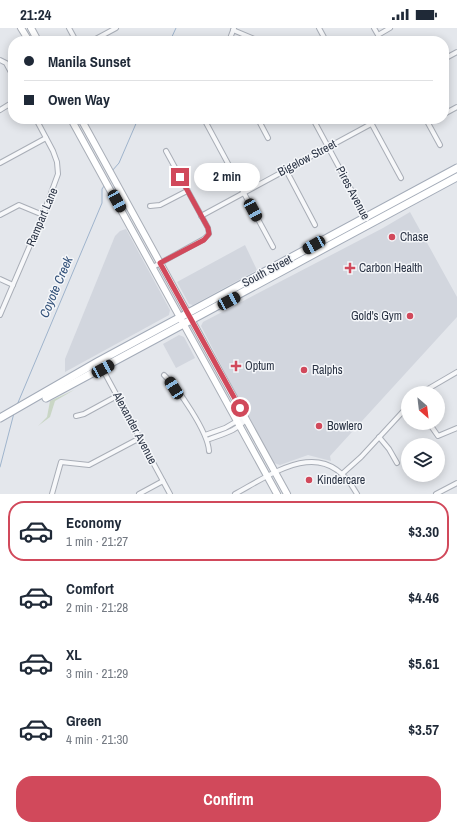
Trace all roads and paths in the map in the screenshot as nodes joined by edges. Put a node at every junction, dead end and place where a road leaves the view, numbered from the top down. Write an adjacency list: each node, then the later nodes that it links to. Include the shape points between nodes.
1 (116, 28): 5 (street)
2 (374, 28): 3 (street, via 378,35)
3 (390, 28)
4 (234, 29): 6 (street)
5 (101, 36)
6 (249, 36)
7 (1, 60): 8 (street)
8 (8, 67)
9 (39, 124): 17 (street, Rampart Lane)
10 (74, 124): 38 (main road)
11 (84, 124): 37 (main road)
12 (207, 124): 28 (street)
13 (261, 124): 18 (street)
14 (316, 124): 20 (street, Pires Avenue)
15 (371, 124): 20 (street, Bigelow Street); 26 (street)
16 (429, 124): 19 (street)
17 (46, 138): 22 (street); 31 (street, Rampart Lane, via 57,162 58,174)
18 (268, 138)
19 (440, 145)
20 (328, 147): 24 (street, Bigelow Street); 33 (street, Pires Avenue)
21 (166, 151): 27 (street)
22 (0, 163)
23 (457, 168): 33 (main road, South Street)
24 (286, 170): 28 (street, Bigelow Street); 34 (street)
25 (457, 177): 35 (main road, South Street)
26 (401, 178)
27 (187, 191): 29 (street, via 160,205); 32 (street)
28 (244, 193): 32 (street, Bigelow Street); 36 (street)
29 (150, 206)
30 (0, 215): 31 (street, via 19,205)
31 (43, 215): 40 (street, Rampart Lane)
32 (201, 216): 37 (street, via 209,234 204,240)
33 (366, 217): 35 (street, Pires Avenue); 41 (main road, South Street)
34 (315, 225)
35 (370, 225): 44 (main road, South Street)
36 (273, 248)
37 (160, 263): 38 (street); 41 (main road)
38 (153, 268): 43 (main road)
39 (0, 279): 40 (street)
40 (13, 285): 42 (street, Rampart Lane)
41 (188, 313): 43 (main road, South Street); 44 (main road)
42 (0, 315)
43 (180, 318): 45 (main road); 46 (main road, South Street)
44 (192, 321): 45 (main road, South Street); 56 (main road)
45 (184, 325): 47 (main road, South Street); 58 (main road)
46 (99, 362): 47 (street, Alexander Avenue); 51 (main road, South Street)
47 (103, 369): 51 (main road, South Street); 52 (street, Alexander Avenue)
48 (457, 372): 50 (street)
49 (164, 375): 61 (street)
50 (433, 386)
51 (46, 395): 55 (main road); 57 (main road)
52 (118, 396): 54 (street); 63 (street, Alexander Avenue)
53 (401, 413): 62 (street)
54 (76, 416)
55 (0, 418)
56 (246, 420): 58 (street); 67 (main road)
57 (0, 423)
58 (238, 424): 61 (street); 64 (street, via 228,434); 69 (main road)
59 (457, 428): 60 (street, via 438,436)
60 (434, 430)
61 (205, 434): 64 (street)
62 (379, 437): 66 (street); 68 (street)
63 (140, 438): 70 (street, Alexander Avenue); 73 (street, via 89,465 62,462)
64 (207, 440): 65 (street)
65 (209, 451)
66 (397, 463)
67 (275, 472): 68 (street, via 305,462 329,465); 69 (street); 78 (main road)
68 (342, 474): 79 (street)
69 (267, 476): 72 (street); 77 (main road)
70 (163, 481): 74 (street); 75 (street, Alexander Avenue)
71 (457, 483): 80 (street)
72 (242, 492): 76 (street)
73 (52, 494)
74 (139, 494)
75 (170, 494)
76 (235, 494)
77 (276, 494)
78 (287, 494)
79 (357, 494)
80 (436, 494)

